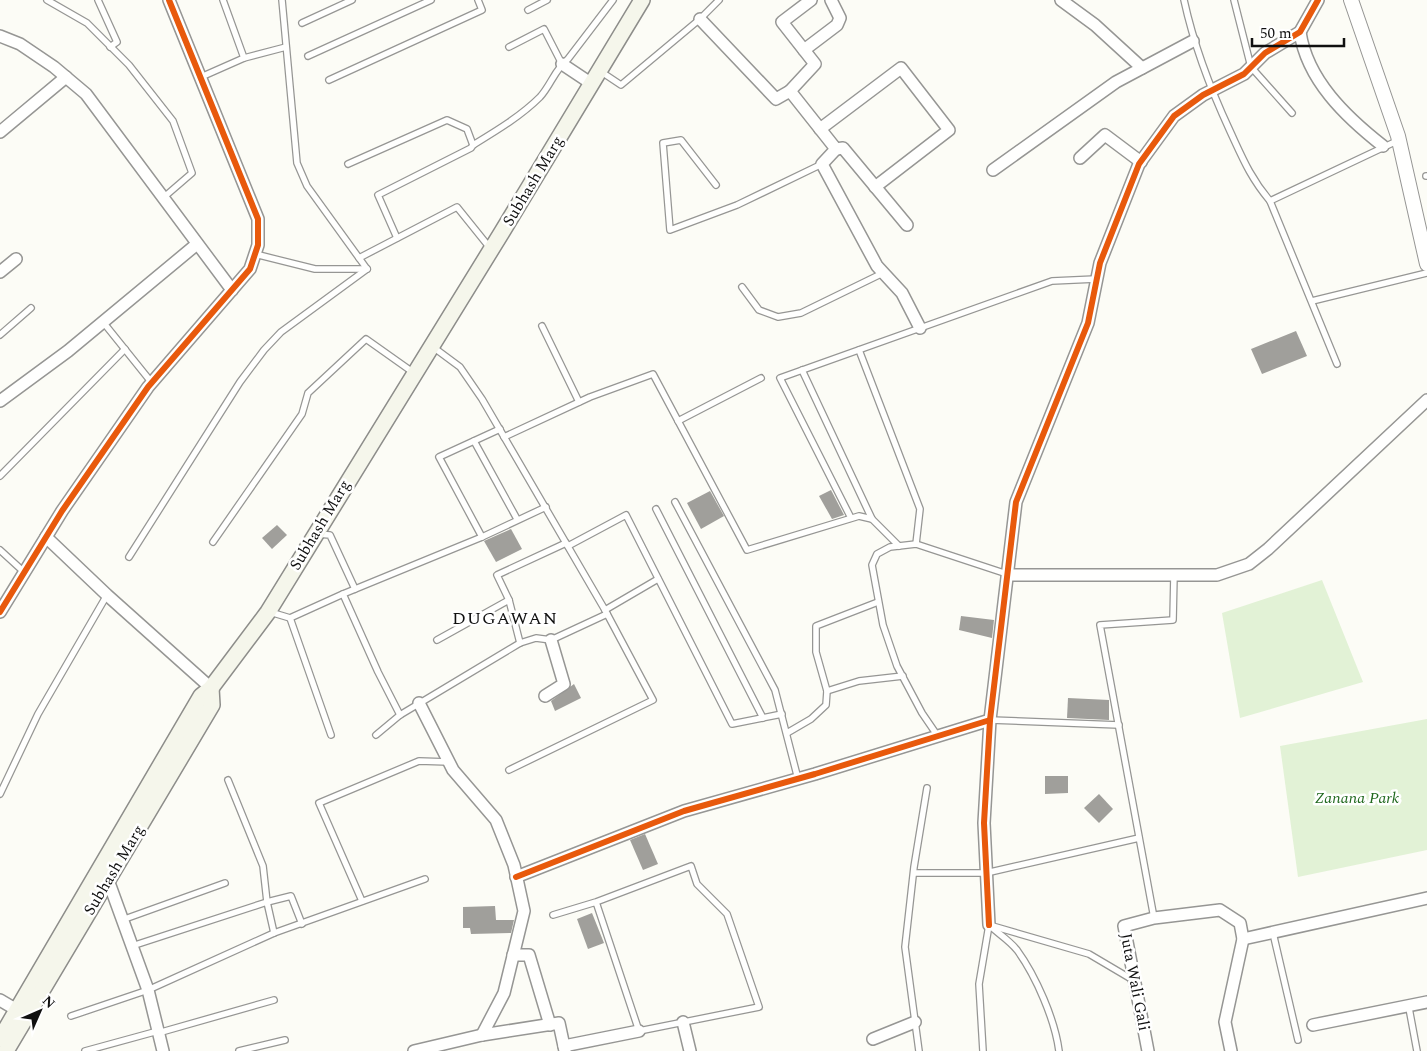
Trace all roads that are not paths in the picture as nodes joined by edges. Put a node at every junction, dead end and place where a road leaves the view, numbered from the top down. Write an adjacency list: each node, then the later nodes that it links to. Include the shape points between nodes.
1 (46, 0): 26 (lane, via 87,23)
2 (98, 0): 26 (lane, via 117,42)
3 (169, 0): 37 (street)
4 (223, 0): 31 (lane)
5 (282, 0): 27 (lane)
6 (352, 0): 22 (lane)
7 (430, 0): 30 (lane)
8 (478, 0): 38 (lane, via 482,10)
9 (547, 0): 20 (lane)
10 (613, 0): 32 (lane)
11 (642, 0): 35 (main road, Subhash Marg)
12 (719, 0): 21 (lane)
13 (811, 0): 29 (street, via 782,22)
14 (831, 0): 29 (street, via 840,18 837,25)
15 (1061, 0): 33 (street, via 1095,25)
16 (1184, 0): 25 (lane)
17 (1234, 0): 34 (lane)
18 (1318, 0): 23 (street)
19 (1351, 0): 45 (street)
20 (528, 10)
21 (700, 19): 35 (lane, via 621,85); 41 (street, via 776,99)
22 (302, 23)
23 (1300, 32): 34 (street, via 1265,53); 47 (street, via 1302,47 1339,108)
24 (0, 36): 36 (street, via 20,44)
25 (1193, 41): 33 (street); 40 (lane)
26 (110, 47): 56 (lane, via 129,65 173,121 192,173)
27 (286, 47): 31 (lane); 64 (lane, via 297,163 307,186)
28 (508, 47): 32 (lane, via 544,29)
29 (804, 50): 41 (street, via 815,64)
30 (308, 56)
31 (244, 58): 37 (lane)
32 (562, 64): 39 (street); 46 (lane, via 541,96 504,126)
33 (1142, 68): 53 (street, via 1116,82)
34 (1250, 68): 40 (street); 42 (lane)
35 (600, 71): 39 (main road, Subhash Marg)
36 (66, 77): 44 (street); 56 (street, via 86,94)
37 (201, 78): 63 (street, via 258,219)
38 (329, 80)
39 (592, 84): 62 (main road, Subhash Marg)
40 (1211, 90): 50 (street, via 1174,116); 57 (lane, via 1253,182)
41 (790, 91): 43 (street)
42 (1292, 113)
43 (820, 129): 48 (street); 55 (street, via 901,68 949,130)
44 (0, 132)
45 (1399, 140): 47 (lane); 59 (street)
46 (473, 145): 51 (lane, via 467,129 447,120); 60 (lane, via 378,195)
47 (1383, 146): 57 (lane)
48 (836, 149): 52 (street); 55 (street, via 843,148)
49 (1080, 158): 50 (street, via 1105,135)
50 (1141, 162): 71 (street)
51 (348, 164)
52 (822, 164): 54 (lane, via 737,205 670,230 662,143 681,140); 70 (street)
53 (993, 170)
54 (716, 185)
55 (875, 187): 58 (street)
56 (163, 198): 61 (street)
57 (1270, 201): 74 (lane)
58 (906, 225)
59 (1423, 226): 66 (street)
60 (397, 238): 62 (lane, via 457,207); 64 (lane)
61 (197, 244): 73 (street); 76 (street)
62 (491, 250): 80 (main road, Subhash Marg)
63 (255, 254): 67 (lane, via 315,270); 73 (street, via 250,269)
64 (359, 258): 67 (lane)
65 (16, 259): 68 (street)
66 (1427, 264)
67 (368, 269): 110 (lane, via 281,332 264,350 240,382)
68 (0, 272)
69 (1427, 272): 74 (lane)
70 (883, 273): 72 (lane, via 801,312 778,317 759,310); 78 (street, via 902,293)
71 (1096, 279): 78 (lane, via 1052,280); 112 (street, via 1088,324 1016,502)
72 (742, 286)
73 (232, 290): 87 (street)
74 (1312, 301): 83 (lane)
75 (31, 308): 79 (lane)
76 (103, 322): 81 (lane); 89 (street)
77 (542, 326): 90 (lane)
78 (920, 328): 82 (lane)
79 (0, 335)
80 (431, 346): 85 (main road, Subhash Marg); 92 (lane, via 460,366)
81 (124, 349): 87 (lane); 95 (lane)
82 (859, 350): 84 (lane); 106 (lane, via 920,509)
83 (1337, 364)
84 (802, 370): 99 (lane, via 780,378); 101 (lane)
85 (414, 372): 102 (main road, Subhash Marg); 105 (lane, via 366,339 308,393 302,414)
86 (761, 378): 91 (lane)
87 (152, 383): 103 (street)
88 (1427, 400): 113 (street, via 1249,564 1217,575)
89 (0, 401)
90 (579, 402): 91 (lane, via 653,374); 93 (lane)
91 (678, 421): 99 (lane, via 747,550)
92 (500, 429): 93 (lane); 94 (lane)
93 (504, 437): 97 (lane)
94 (474, 440): 100 (lane); 104 (lane, via 439,457)
95 (0, 476)
96 (676, 502): 132 (lane, via 775,690)
97 (546, 506): 100 (lane); 107 (lane)
98 (656, 509): 134 (lane)
99 (851, 518): 101 (lane)
100 (517, 519): 104 (lane)
101 (872, 519): 108 (lane)
102 (315, 534): 115 (lane, via 330,535); 121 (main road, Subhash Marg)
103 (46, 537): 111 (street); 117 (street)
104 (482, 537): 115 (lane)
105 (213, 542)
106 (916, 544): 108 (lane); 112 (lane)
107 (567, 545): 114 (lane, via 626,515); 118 (lane, via 496,575); 122 (lane)
108 (899, 546): 119 (lane, via 877,554 872,565)
109 (0, 550): 111 (lane)
110 (129, 557)
111 (24, 572): 120 (street)
112 (1009, 575): 113 (street); 135 (street)
113 (1174, 575): 136 (lane, via 1173,620 1100,625)
114 (658, 580): 122 (lane); 134 (lane, via 732,724)
115 (355, 589): 116 (lane)
116 (343, 594): 123 (lane); 133 (lane)
117 (107, 595): 128 (street); 146 (lane, via 38,714)
118 (509, 600): 124 (lane); 126 (lane)
119 (878, 602): 127 (lane, via 883,625); 129 (lane, via 816,626 816,652)
120 (0, 612)
121 (268, 612): 123 (lane); 128 (main road, Subhash Marg)
122 (606, 612): 125 (lane); 142 (lane, via 653,700)
123 (290, 618): 138 (lane)
124 (437, 640)
125 (551, 640): 126 (lane, via 536,638); 130 (street, via 564,684)
126 (520, 643): 131 (lane)
127 (903, 676): 129 (lane, via 859,681); 140 (lane)
128 (211, 688): 150 (main road, Subhash Marg, via 201,696)
129 (827, 691): 137 (lane, via 826,705)
130 (545, 696)
131 (419, 703): 133 (lane); 141 (street)
132 (782, 714): 134 (lane); 137 (lane)
133 (400, 715): 139 (lane)
134 (764, 718)
135 (990, 720): 136 (lane); 140 (street); 149 (street, via 984,823)
136 (1119, 725): 147 (lane)
137 (787, 733): 143 (lane)
138 (332, 735)
139 (376, 735)
140 (937, 735): 143 (street)
141 (449, 762): 151 (street, via 496,820); 155 (lane, via 419,761 319,803)
142 (509, 770)
143 (798, 779): 151 (street, via 684,811)
144 (228, 780): 156 (lane, via 263,866)
145 (927, 788): 148 (lane)
146 (0, 794)
147 (1140, 838): 149 (lane); 159 (lane)
148 (914, 873): 149 (lane); 177 (lane, via 905,947)
149 (986, 873): 162 (street)
150 (103, 876): 160 (street); 174 (main road, Subhash Marg)
151 (516, 877): 167 (street, via 524,912)
152 (425, 879): 155 (lane)
153 (225, 883): 160 (lane)
154 (1427, 898): 164 (street)
155 (362, 901): 161 (lane)
156 (267, 902): 161 (lane, via 291,896); 163 (lane); 166 (lane)
157 (596, 902): 158 (lane); 176 (lane, via 691,866 697,884 727,914 759,1007); 180 (lane)
158 (553, 915)
159 (1154, 918): 165 (street, Juta Wali Gali, via 1220,910 1240,922); 168 (street, Juta Wali Gali, via 1124,926)
160 (122, 920): 166 (street)
161 (302, 924): 163 (lane)
162 (989, 925): 168 (lane, via 1089,954); 195 (lane, via 979,984); 196 (lane, via 1016,950 1040,992 1057,1033)
163 (274, 933): 169 (lane)
164 (1273, 933): 165 (street); 186 (lane)
165 (1243, 939): 198 (street, via 1225,1022)
166 (132, 946): 169 (street)
167 (513, 955): 178 (street, via 529,955); 182 (street, via 504,993)
168 (1135, 981): 197 (street, Juta Wali Gali)
169 (148, 990): 175 (lane); 181 (street)
170 (0, 1000): 174 (street)
171 (274, 1000): 181 (lane)
172 (1427, 1002): 173 (street)
173 (1409, 1008): 179 (street); 199 (lane)
174 (22, 1013): 184 (main road); 188 (main road)
175 (71, 1016)
176 (683, 1022): 180 (lane); 193 (street)
177 (915, 1022): 183 (street); 194 (lane)
178 (550, 1025): 182 (street); 187 (street, via 560,1023)
179 (1313, 1025)
180 (639, 1031): 187 (street)
181 (158, 1032): 189 (lane); 190 (street)
182 (482, 1035): 192 (street)
183 (873, 1038)
184 (0, 1039)
185 (285, 1040): 191 (lane)
186 (1298, 1040)
187 (564, 1049)
188 (6, 1051)
189 (86, 1051)
190 (162, 1051)
191 (238, 1051)
192 (414, 1051)
193 (690, 1051)
194 (919, 1051)
195 (982, 1051)
196 (1059, 1051)
197 (1148, 1051)
198 (1231, 1051)
199 (1418, 1051)

